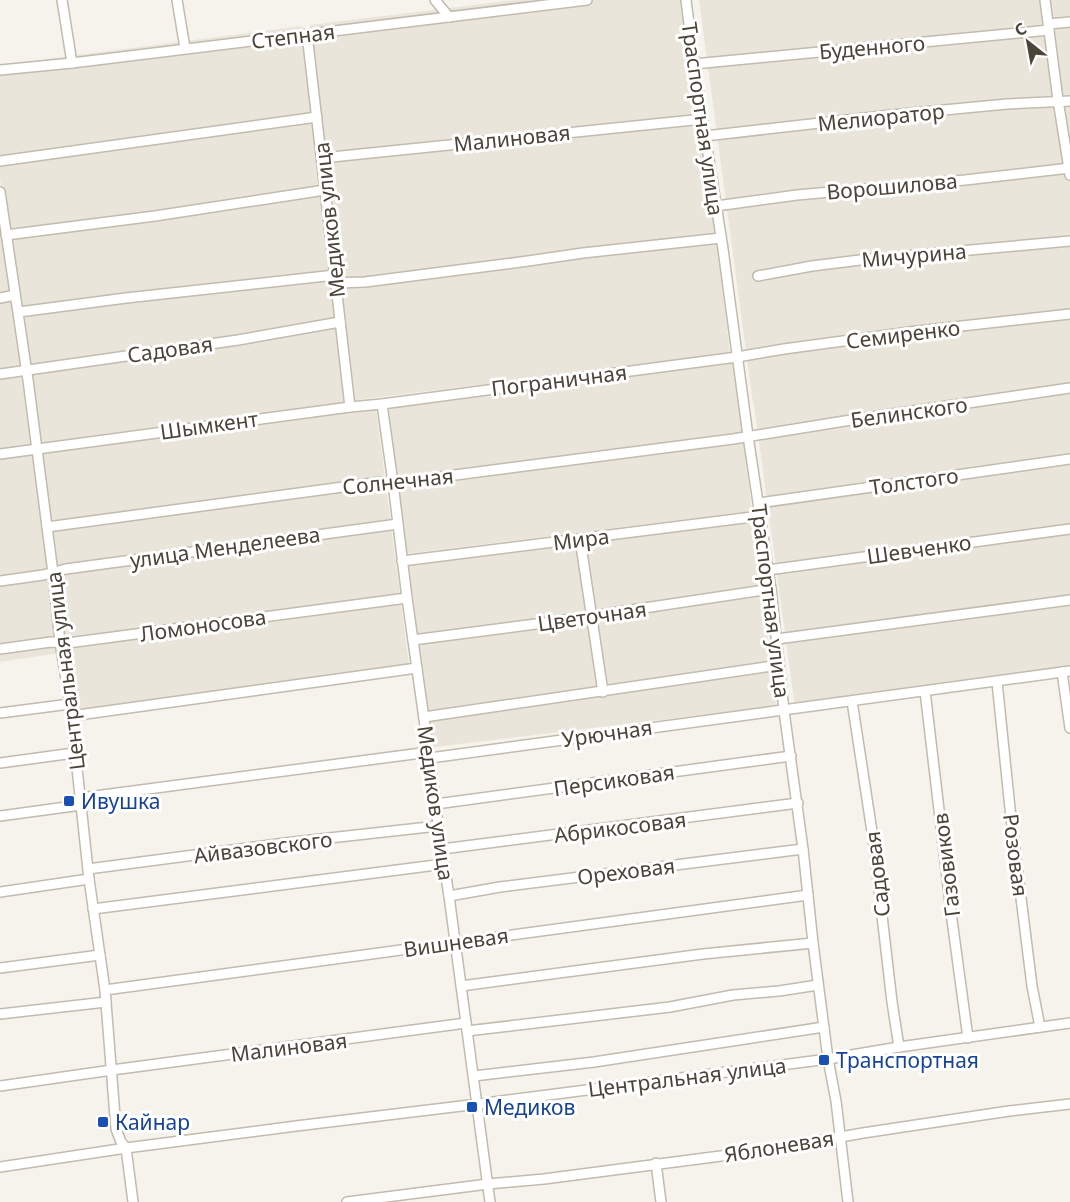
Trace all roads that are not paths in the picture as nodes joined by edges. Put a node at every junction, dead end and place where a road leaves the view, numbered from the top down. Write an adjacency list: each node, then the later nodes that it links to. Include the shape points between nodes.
1 (62, 0): 13 (street)
2 (177, 0): 12 (street)
3 (435, 0): 8 (street)
4 (587, 0): 7 (street, Степная)
5 (686, 0): 14 (street, Траспортная улица)
6 (1045, 0): 10 (street)
7 (568, 1): 8 (street, Степная)
8 (449, 17): 11 (street, Степная)
9 (1070, 22): 10 (street, Буденного)
10 (1049, 27): 14 (street, Буденного); 16 (street)
11 (307, 34): 12 (street, Степная); 18 (street, Медиков улица)
12 (185, 48): 13 (street, Степная)
13 (72, 63): 15 (street, Степная)
14 (694, 64): 19 (street, Траспортная улица)
15 (0, 70)
16 (1058, 100): 17 (street, Мелиоратор); 20 (street, Мелиоратор); 23 (street)
17 (1070, 101)
18 (317, 117): 21 (street, Медиков улица); 22 (street)
19 (703, 119): 20 (street, Траспортная улица); 21 (street, Малиновая)
20 (705, 136): 26 (street, Траспортная улица)
21 (322, 158): 24 (street, Медиков улица)
22 (0, 161)
23 (1070, 170): 26 (street, Ворошилова)
24 (325, 190): 28 (street); 32 (street, Медиков улица)
25 (0, 192): 27 (street, Центральная улица)
26 (716, 206): 29 (street, Траспортная улица)
27 (2, 217): 28 (street, Центральная улица)
28 (6, 235): 33 (street, Центральная улица)
29 (721, 238): 32 (street, via 365,282); 38 (street, Траспортная улица)
30 (1070, 241): 31 (street, Мичурина, via 860,260)
31 (758, 276)
32 (335, 279): 35 (street); 37 (street, Медиков улица)
33 (15, 295): 34 (street); 35 (street, Центральная улица)
34 (0, 298)
35 (19, 312): 39 (street, Центральная улица)
36 (1070, 315): 38 (street, Семиренко, via 917,331)
37 (340, 322): 39 (street, Садовая); 43 (street, Медиков улица)
38 (737, 357): 42 (street, Пограничная); 44 (street, Траспортная улица)
39 (27, 370): 40 (street, Садовая); 45 (street, Центральная улица)
40 (0, 374)
41 (1070, 388): 44 (street, Белинского)
42 (382, 404): 43 (street, Шымкент); 48 (street, Медиков улица)
43 (350, 406): 45 (street, Шымкент)
44 (748, 436): 48 (street, Солнечная); 49 (street, Траспортная улица)
45 (37, 449): 46 (street, Шымкент); 52 (street, Центральная улица)
46 (0, 454)
47 (1070, 459): 49 (street, Толстого)
48 (393, 483): 51 (street, Медиков улица); 52 (street, Солнечная)
49 (759, 503): 50 (street, Траспортная улица)
50 (760, 516): 54 (street, Мира); 56 (street, Траспортная улица)
51 (398, 524): 55 (street, Медиков улица); 57 (street, улица Менделеева)
52 (47, 527): 57 (street, Центральная улица)
53 (1070, 529): 56 (street, Шевченко)
54 (580, 539): 55 (street, Мира); 62 (street)
55 (402, 561): 60 (street, Медиков улица)
56 (768, 570): 59 (street, Траспортная улица)
57 (53, 573): 58 (street, улица Менделеева); 65 (street, Центральная улица)
58 (0, 581)
59 (771, 589): 62 (street, Цветочная); 63 (street, Траспортная улица)
60 (407, 598): 64 (street, Медиков улица); 65 (street, Ломоносова)
61 (1070, 600): 63 (street)
62 (592, 616): 64 (street, Цветочная); 72 (street)
63 (777, 639): 67 (street, Траспортная улица)
64 (413, 640): 68 (street, Медиков улица)
65 (60, 642): 66 (street, Ломоносова); 74 (street, Центральная улица)
66 (0, 649)
67 (779, 665): 72 (street); 75 (street, Траспортная улица)
68 (417, 668): 77 (street); 78 (street, Медиков улица)
69 (1066, 672): 70 (street, Урючная); 79 (street)
70 (997, 682): 71 (street, Урючная); 109 (street, Розовая)
71 (925, 691): 73 (street, Урючная); 110 (street, Газовиков)
72 (603, 692): 78 (street)
73 (852, 701): 75 (street, Урючная); 111 (street, Садовая)
74 (70, 704): 76 (street); 77 (street, Центральная улица)
75 (784, 711): 81 (street, Урючная); 82 (street, Траспортная улица)
76 (0, 713)
77 (70, 716): 80 (street, Центральная улица)
78 (424, 717): 81 (street, Медиков улица)
79 (1070, 728)
80 (74, 753): 83 (street); 84 (street, Центральная улица)
81 (429, 755): 84 (street); 85 (street, Медиков улица)
82 (791, 756): 85 (street, Персиковая); 86 (street, Траспортная улица)
83 (0, 763)
84 (81, 801): 87 (street); 92 (street, Центральная улица)
85 (436, 804): 88 (street, Медиков улица)
86 (798, 804): 89 (street, Абрикосовая); 90 (street, Траспортная улица)
87 (0, 816)
88 (438, 826): 89 (street, Медиков улица); 92 (street, Айвазовского, via 282,844)
89 (442, 849): 91 (street, Медиков улица)
90 (803, 849): 94 (street, Траспортная улица); 95 (street, Ореховая)
91 (444, 864): 95 (street, Медиков улица); 96 (street)
92 (89, 874): 93 (street, Айвазовского); 96 (street, Центральная улица)
93 (0, 892)
94 (808, 895): 97 (street, Вишневая); 98 (street, Траспортная улица)
95 (449, 896): 97 (street, Медиков улица)
96 (93, 909): 99 (street, Центральная улица)
97 (455, 943): 102 (street, Медиков улица); 103 (street, Вишневая)
98 (813, 943): 101 (street, Траспортная улица); 102 (street)
99 (100, 955): 100 (street); 103 (street, Центральная улица)
100 (0, 968)
101 (818, 984): 107 (street, Малиновая, via 670,1007); 108 (street, Траспортная улица)
102 (461, 986): 107 (street, Медиков улица)
103 (105, 990): 104 (street, Центральная улица)
104 (106, 1002): 105 (street); 113 (street, Центральная улица)
105 (0, 1014)
106 (1070, 1023): 109 (street, Центральная улица)
107 (466, 1027): 113 (street, Малиновая); 114 (street, Медиков улица)
108 (824, 1027): 112 (street, Траспортная улица); 114 (street)
109 (1040, 1027): 110 (street, Центральная улица)
110 (968, 1038): 111 (street, Центральная улица)
111 (899, 1047): 112 (street, Центральная улица)
112 (828, 1059): 116 (street, Центральная улица); 118 (street, Траспортная улица)
113 (112, 1070): 115 (street); 119 (street, Центральная улица, via 116,1129)
114 (474, 1076): 116 (street, Медиков улица)
115 (0, 1086)
116 (478, 1104): 119 (street, Центральная улица); 122 (street, Медиков улица)
117 (1070, 1104): 118 (street, Яблоневая)
118 (840, 1137): 120 (street, Яблоневая); 127 (street, Траспортная улица)
119 (126, 1148): 121 (street, Центральная улица); 123 (street)
120 (656, 1163): 122 (street, Яблоневая); 126 (street)
121 (0, 1167)
122 (488, 1184): 124 (street, Яблоневая); 125 (street, Медиков улица)
123 (133, 1202)
124 (346, 1202)
125 (490, 1202)
126 (661, 1202)
127 (848, 1202)

